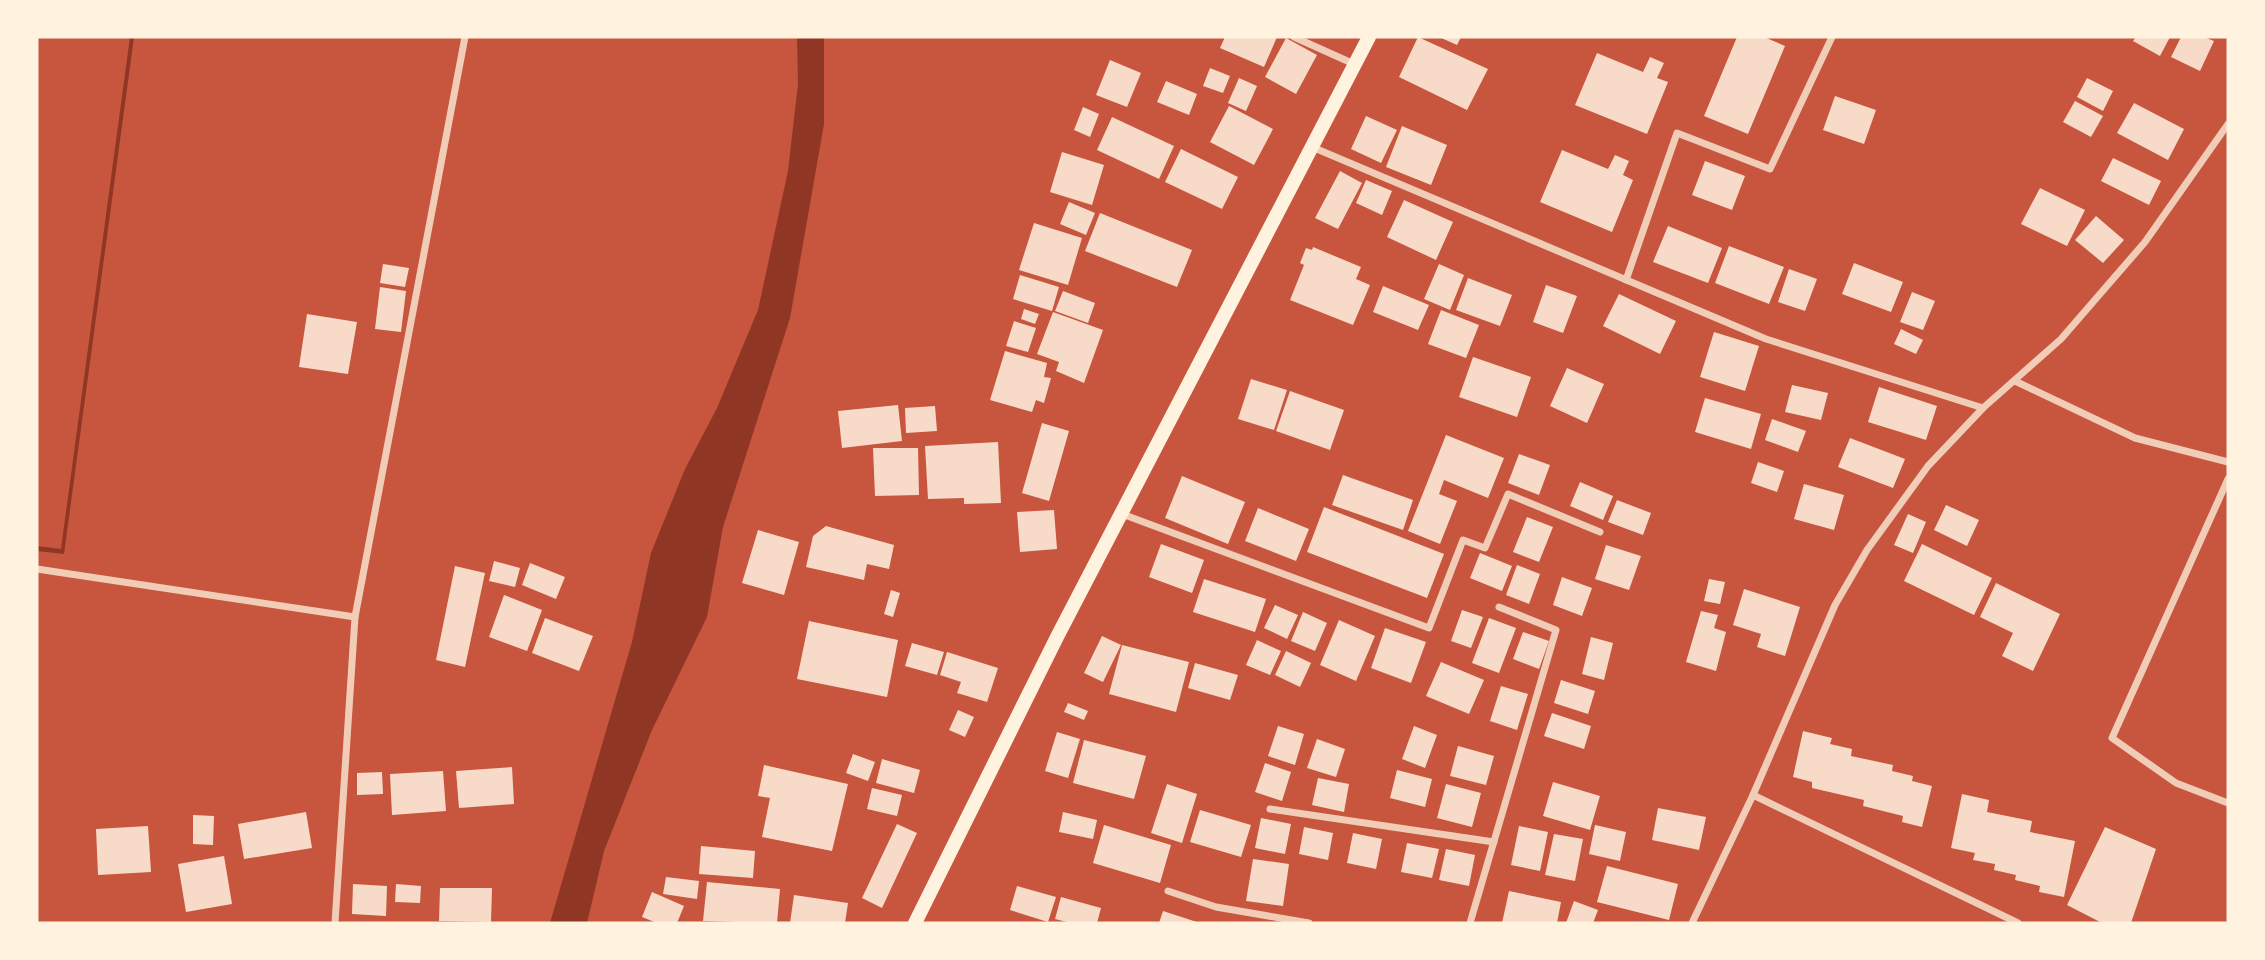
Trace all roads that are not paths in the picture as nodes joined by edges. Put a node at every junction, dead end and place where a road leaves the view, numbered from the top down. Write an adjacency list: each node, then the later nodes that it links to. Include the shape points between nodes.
1 (465, 37): 17 (street)
2 (1294, 37): 5 (street)
3 (1368, 37): 5 (main road)
4 (1832, 37): 8 (street, via 1770,169 1677,133)
5 (1354, 64): 7 (main road)
6 (2228, 124): 9 (street, via 2145,242 2061,339)
7 (1312, 146): 8 (street); 13 (main road)
8 (1626, 280): 10 (street, via 1766,339)
9 (2015, 381): 10 (street); 11 (street, via 2135,438)
10 (1983, 408): 18 (street, via 1928,466 1867,550 1835,605)
11 (2228, 462)
12 (2228, 478): 19 (street, via 2112,738 2176,783)
13 (1121, 514): 14 (street, via 1429,628 1463,540 1485,548 1508,494); 24 (main road)
14 (1600, 532)
15 (37, 569): 17 (street)
16 (1499, 607): 21 (street, via 1556,630)
17 (355, 617): 23 (street)
18 (1753, 795): 27 (street); 28 (street)
19 (2228, 803)
20 (1270, 809): 21 (street)
21 (1494, 842): 26 (street)
22 (1168, 891): 25 (street, via 1216,907)
23 (335, 923)
24 (915, 923)
25 (1309, 923)
26 (1470, 923)
27 (1692, 923)
28 (2018, 923)

